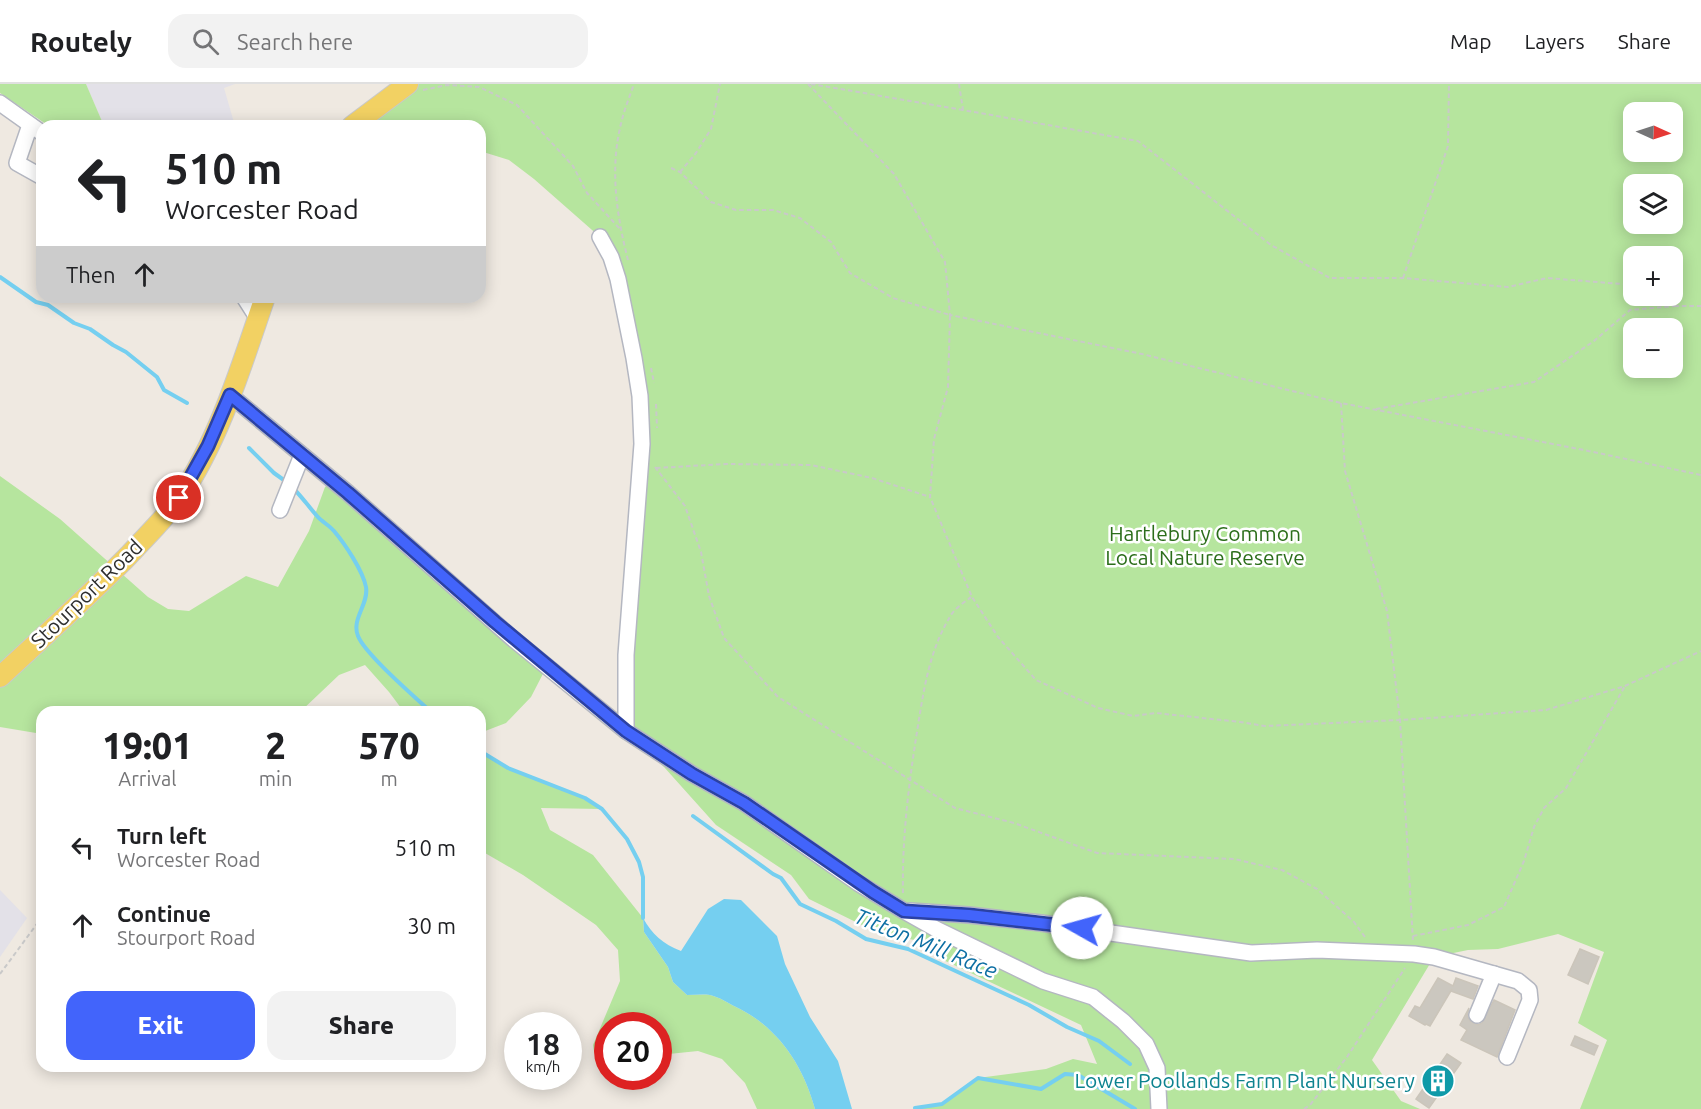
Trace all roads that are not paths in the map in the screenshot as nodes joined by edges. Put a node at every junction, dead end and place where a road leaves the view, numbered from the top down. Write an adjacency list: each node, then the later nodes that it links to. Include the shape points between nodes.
1 (413, 87): 3 (main road)
2 (0, 104): 4 (street)
3 (361, 120)
4 (36, 129): 5 (street, via 17,163)
5 (36, 174)
6 (600, 237): 14 (street, via 618,279 634,358 648,469 626,655)
7 (248, 303): 9 (street)
8 (263, 303): 9 (main road, Stourport Road)
9 (258, 319): 10 (main road, Stourport Road)
10 (227, 402): 11 (street); 13 (main road, Stourport Road, via 192,478 164,518 96,589)
11 (302, 455): 12 (street); 14 (street, via 512,638)
12 (280, 510)
13 (0, 677)
14 (626, 731): 15 (street, via 744,803)
15 (904, 911): 16 (street, via 1041,923 1251,952 1414,954); 19 (street, via 1043,981 1093,997 1146,1044 1157,1068)
16 (1494, 974): 17 (street); 18 (street, via 1518,981 1529,990 1530,1000)
17 (1477, 1015)
18 (1507, 1057)
19 (1159, 1109)

